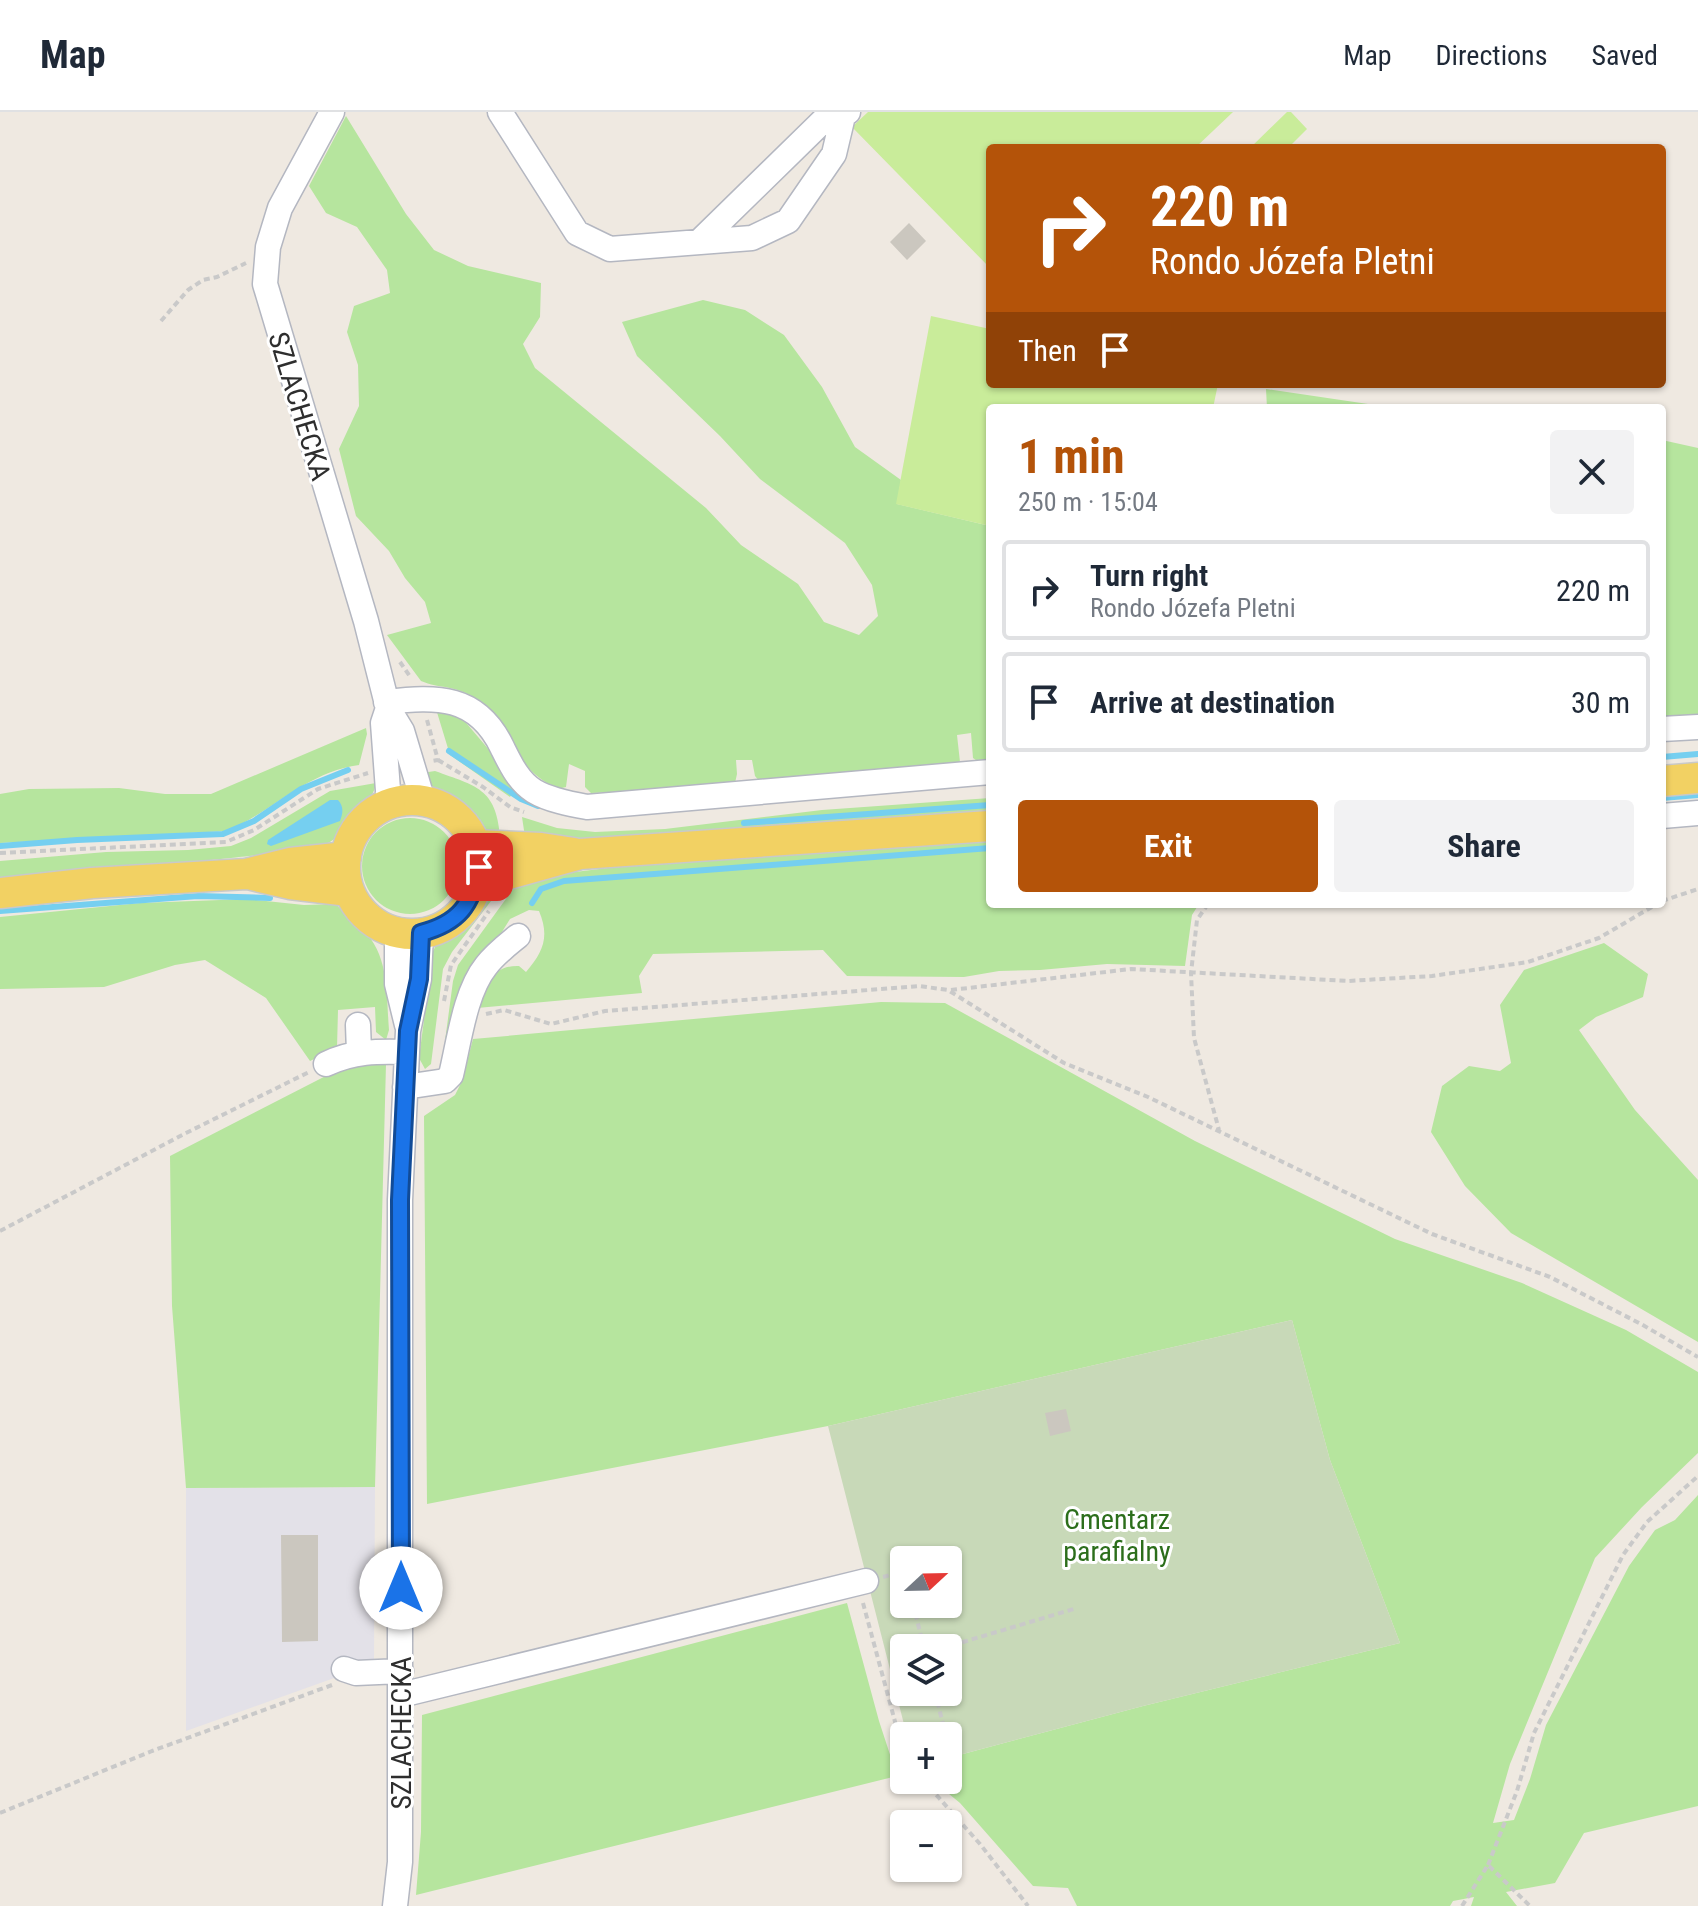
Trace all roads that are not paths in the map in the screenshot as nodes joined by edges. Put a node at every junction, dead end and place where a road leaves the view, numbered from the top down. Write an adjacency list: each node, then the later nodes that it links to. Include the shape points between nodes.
1 (332, 112): 6 (street, SZLACHECKA, via 280,208 265,284)
2 (500, 112): 5 (street, via 577,233 610,249)
3 (832, 112): 5 (street)
4 (848, 112): 5 (street, via 834,154 788,221 752,238)
5 (699, 242)
6 (387, 705): 9 (street, via 421,698 458,703 477,713 496,734 521,780 535,791 587,807); 12 (street, SZLACHECKA, via 402,731); 13 (street, SZLACHECKA, via 383,723)
7 (1698, 727): 8 (street)
8 (1666, 729)
9 (986, 772)
10 (1698, 778): 11 (main road)
11 (1666, 781)
12 (423, 801): 13 (main road); 17 (main road, via 455,816)
13 (389, 804): 19 (main road, via 360,825)
14 (1698, 813): 15 (street)
15 (1666, 816)
16 (986, 826): 18 (main road)
17 (475, 845): 18 (main road); 21 (main road)
18 (580, 854): 21 (main road, via 498,877)
19 (346, 857): 20 (main road); 22 (main road)
20 (246, 874): 22 (main road); 23 (main road)
21 (475, 889): 24 (main road, via 455,919)
22 (349, 891): 24 (main road, via 381,927)
23 (0, 893)
24 (409, 933): 27 (street, SZLACHECKA, via 397,984)
25 (518, 936): 30 (street, via 478,979 451,1075 445,1081)
26 (358, 1025): 28 (street)
27 (408, 1042): 28 (street); 30 (street, SZLACHECKA)
28 (359, 1052): 29 (street)
29 (326, 1064)
30 (405, 1087): 33 (street, SZLACHECKA, via 400,1200)
31 (862, 1582): 33 (street)
32 (344, 1676): 33 (street)
33 (401, 1683): 34 (street, SZLACHECKA)
34 (395, 1906)

